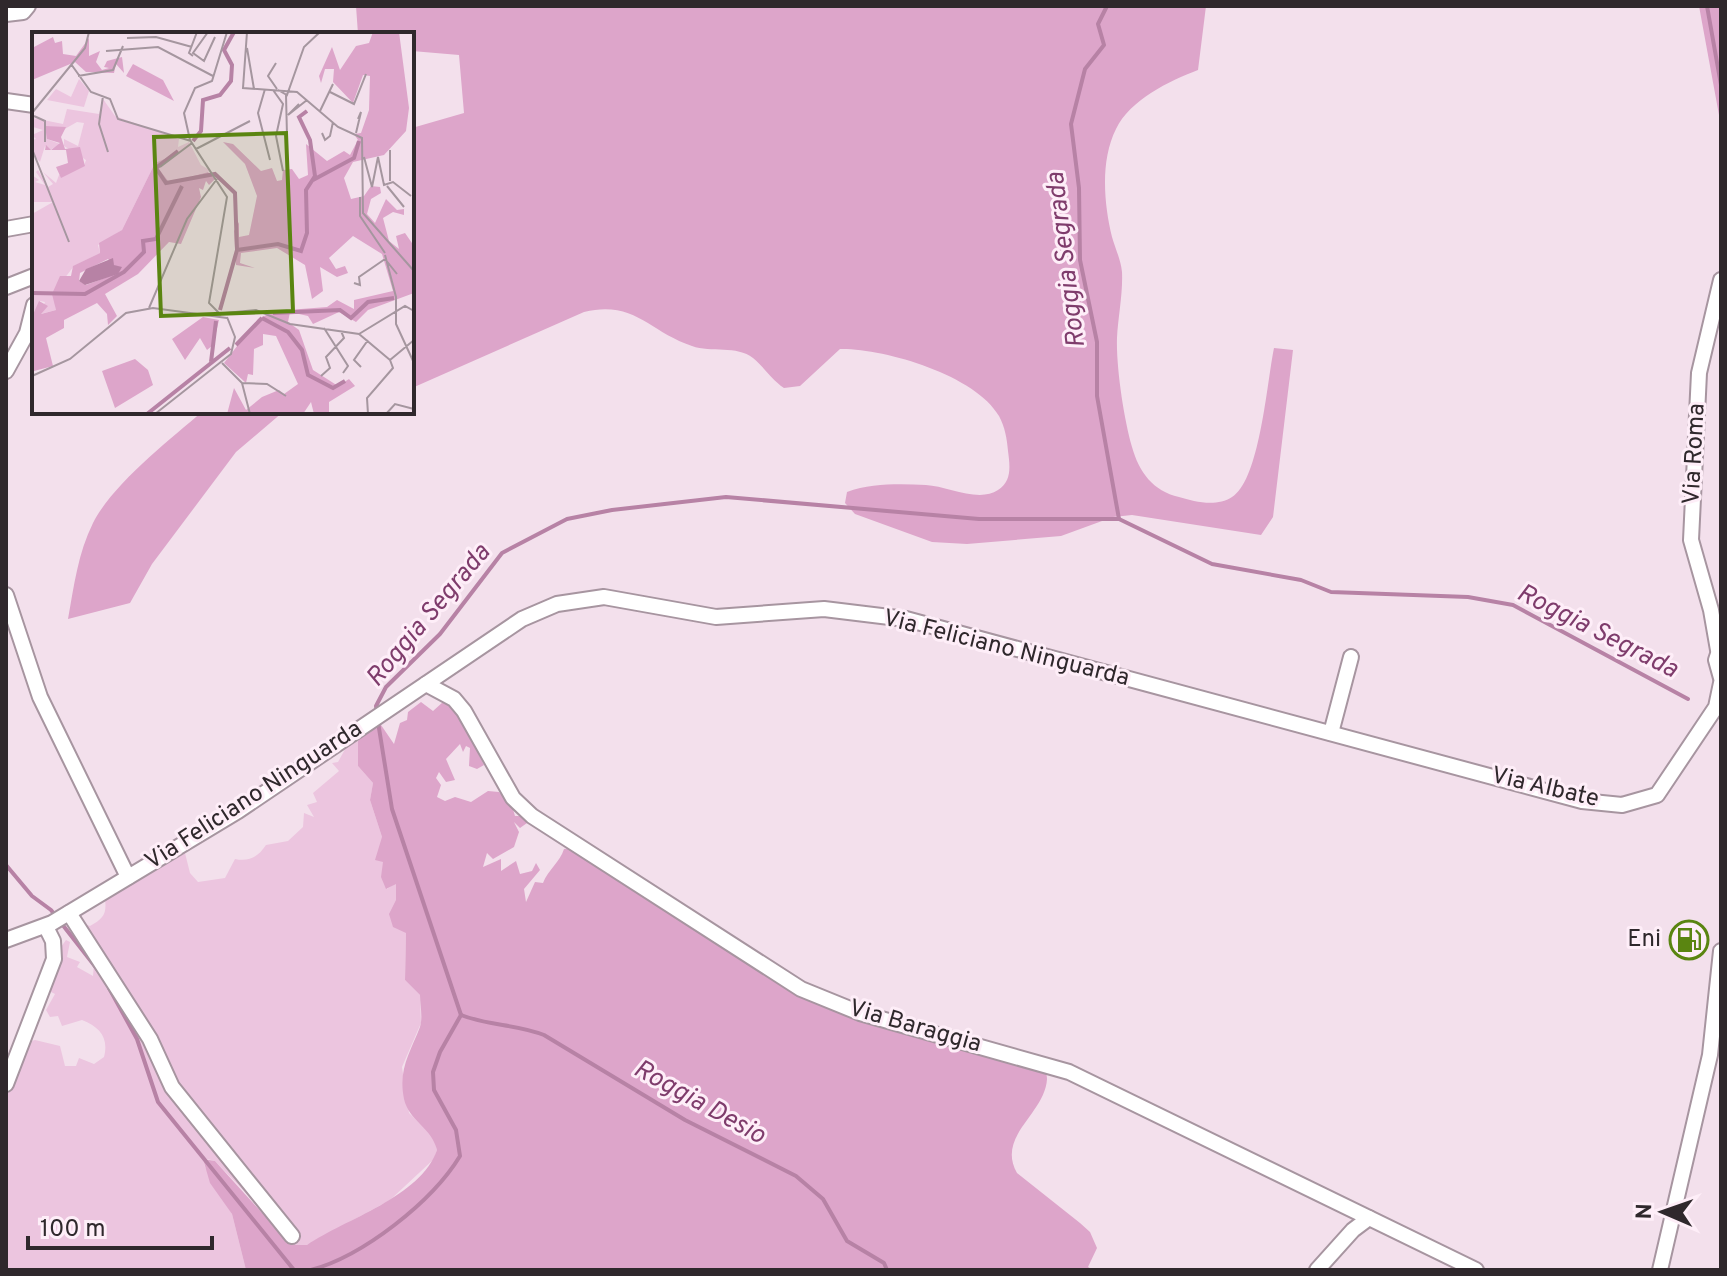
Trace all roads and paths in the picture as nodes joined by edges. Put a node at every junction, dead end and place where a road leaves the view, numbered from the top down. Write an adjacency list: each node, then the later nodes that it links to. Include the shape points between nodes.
1 (28, 6): 2 (street)
2 (6, 14)
3 (6, 101): 4 (street)
4 (32, 105)
5 (32, 224): 6 (street)
6 (6, 229)
7 (32, 277): 9 (street)
8 (1721, 280): 12 (street, Via Roma, via 1697,401 1691,540)
9 (6, 287)
10 (32, 313): 11 (street)
11 (6, 371)
12 (1702, 580): 14 (street, Via Roma); 15 (street, Via Roma)
13 (6, 595): 21 (street, via 40,697)
14 (1721, 606)
15 (1720, 648): 17 (street, Via Roma, via 1716,660)
16 (1351, 657): 20 (street)
17 (1721, 680): 19 (street, Via Albate)
18 (426, 684): 20 (street, Via Feliciano Ninguarda, via 522,619 557,604 604,597 716,617 824,609 906,619); 21 (street, Via Feliciano Ninguarda, via 238,811); 27 (street, Via Baraggia, via 464,711 513,798 532,816 801,989 860,1013 1069,1072)
19 (1719, 706): 20 (street, Via Albate, via 1657,795 1622,805 1582,801)
20 (1331, 733)
21 (128, 877): 22 (street, Via Feliciano Ninguarda)
22 (68, 914): 23 (street, Via Feliciano Ninguarda); 28 (street, via 150,1039 172,1087)
23 (49, 925): 24 (street, Via Feliciano Ninguarda); 26 (street, via 54,959)
24 (6, 940)
25 (1721, 951): 29 (street, via 1710,1055)
26 (6, 1084)
27 (1369, 1218): 30 (street); 31 (street, Via Baraggia)
28 (292, 1236)
29 (1660, 1269)
30 (1317, 1270)
31 (1476, 1270)

